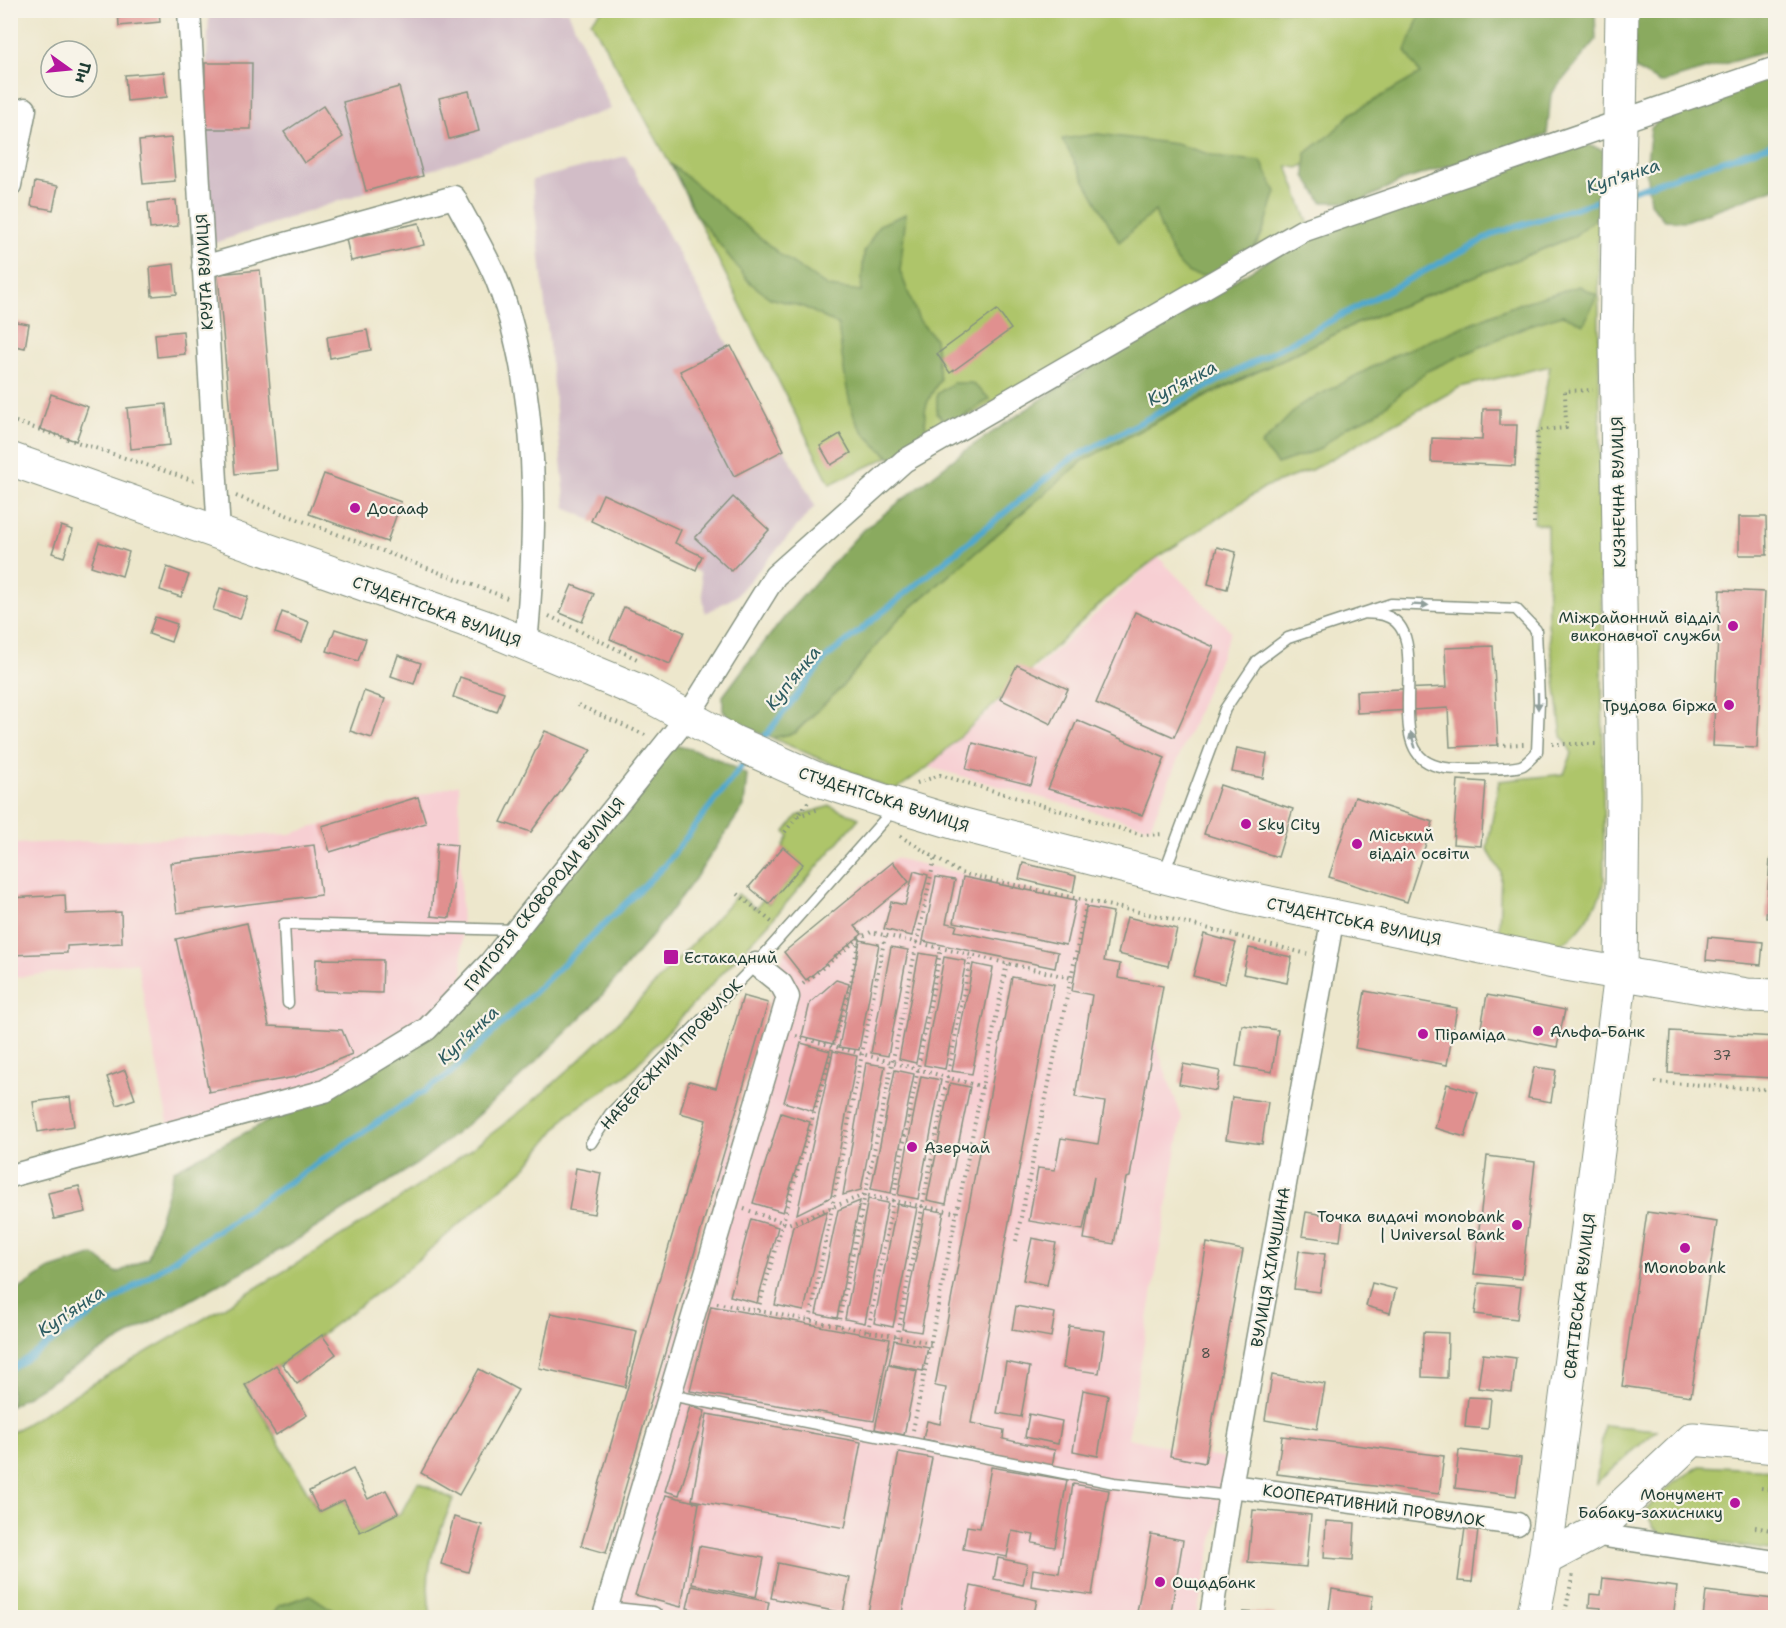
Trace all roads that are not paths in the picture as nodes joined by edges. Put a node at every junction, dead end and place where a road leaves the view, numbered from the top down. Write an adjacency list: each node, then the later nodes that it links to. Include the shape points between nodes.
1 (189, 10): 6 (street, КРУТА ВУЛИЦЯ)
2 (1622, 10): 17 (main road, КУЗНЕЧНА ВУЛИЦЯ, via 1617,389 1623,796)
3 (1776, 68): 11 (street, ГРИГОРІЯ СКОВОРОДИ ВУЛИЦЯ, via 1302,231 904,461 775,576)
4 (25, 109): 5 (street)
5 (10, 185)
6 (204, 267): 8 (street, КРУТА ВУЛИЦЯ); 10 (street, via 454,197 496,278 522,364 532,476)
7 (10, 459): 8 (main road, СТУДЕНТСЬКА ВУЛИЦЯ)
8 (219, 533): 10 (main road, СТУДЕНТСЬКА ВУЛИЦЯ)
9 (1363, 613): 9 (lane, one-way to 9, via 1391,603 1516,609 1536,630 1537,752 1523,765 1490,768 1447,770 1424,760 1413,746 1409,724 1407,641 1401,627 1388,616); 13 (lane, via 1288,638 1257,661 1225,709)
10 (526, 644): 11 (main road, СТУДЕНТСЬКА ВУЛИЦЯ, via 644,693)
11 (688, 716): 12 (main road, СТУДЕНТСЬКА ВУЛИЦЯ, via 819,780); 15 (street, ГРИГОРІЯ СКОВОРОДИ ВУЛИЦЯ)
12 (896, 805): 13 (main road, СТУДЕНТСЬКА ВУЛИЦЯ); 16 (lane, НАБЕРЕЖНИЙ ПРОВУЛОК)
13 (1163, 877): 14 (main road, СТУДЕНТСЬКА ВУЛИЦЯ)
14 (1333, 916): 17 (main road, СТУДЕНТСЬКА ВУЛИЦЯ); 24 (street, ВУЛИЦЯ ХІМУШИНА)
15 (517, 930): 19 (lane, via 284,924); 21 (street, ГРИГОРІЯ СКОВОРОДИ ВУЛИЦЯ, via 427,1029 325,1091)
16 (756, 964): 20 (lane, НАБЕРЕЖНИЙ ПРОВУЛОК, via 610,1114); 22 (street, via 782,984 788,997)
17 (1621, 974): 18 (main road, СТУДЕНТСЬКА ВУЛИЦЯ, via 1747,995); 28 (main road, СВАТІВСЬКА ВУЛИЦЯ)
18 (1776, 996)
19 (288, 1003)
20 (591, 1143)
21 (10, 1176)
22 (670, 1395): 24 (lane, via 1114,1484); 29 (street, via 605,1612)
23 (1776, 1447): 26 (main road, via 1693,1439)
24 (1231, 1491): 25 (street, КООПЕРАТИВНИЙ ПРОВУЛОК); 30 (street, ВУЛИЦЯ ХІМУШИНА)
25 (1517, 1524)
26 (1592, 1534): 27 (street); 28 (main road)
27 (1776, 1562)
28 (1559, 1564): 31 (main road, СВАТІВСЬКА ВУЛИЦЯ)
29 (652, 1617)
30 (1211, 1617)
31 (1533, 1617)

